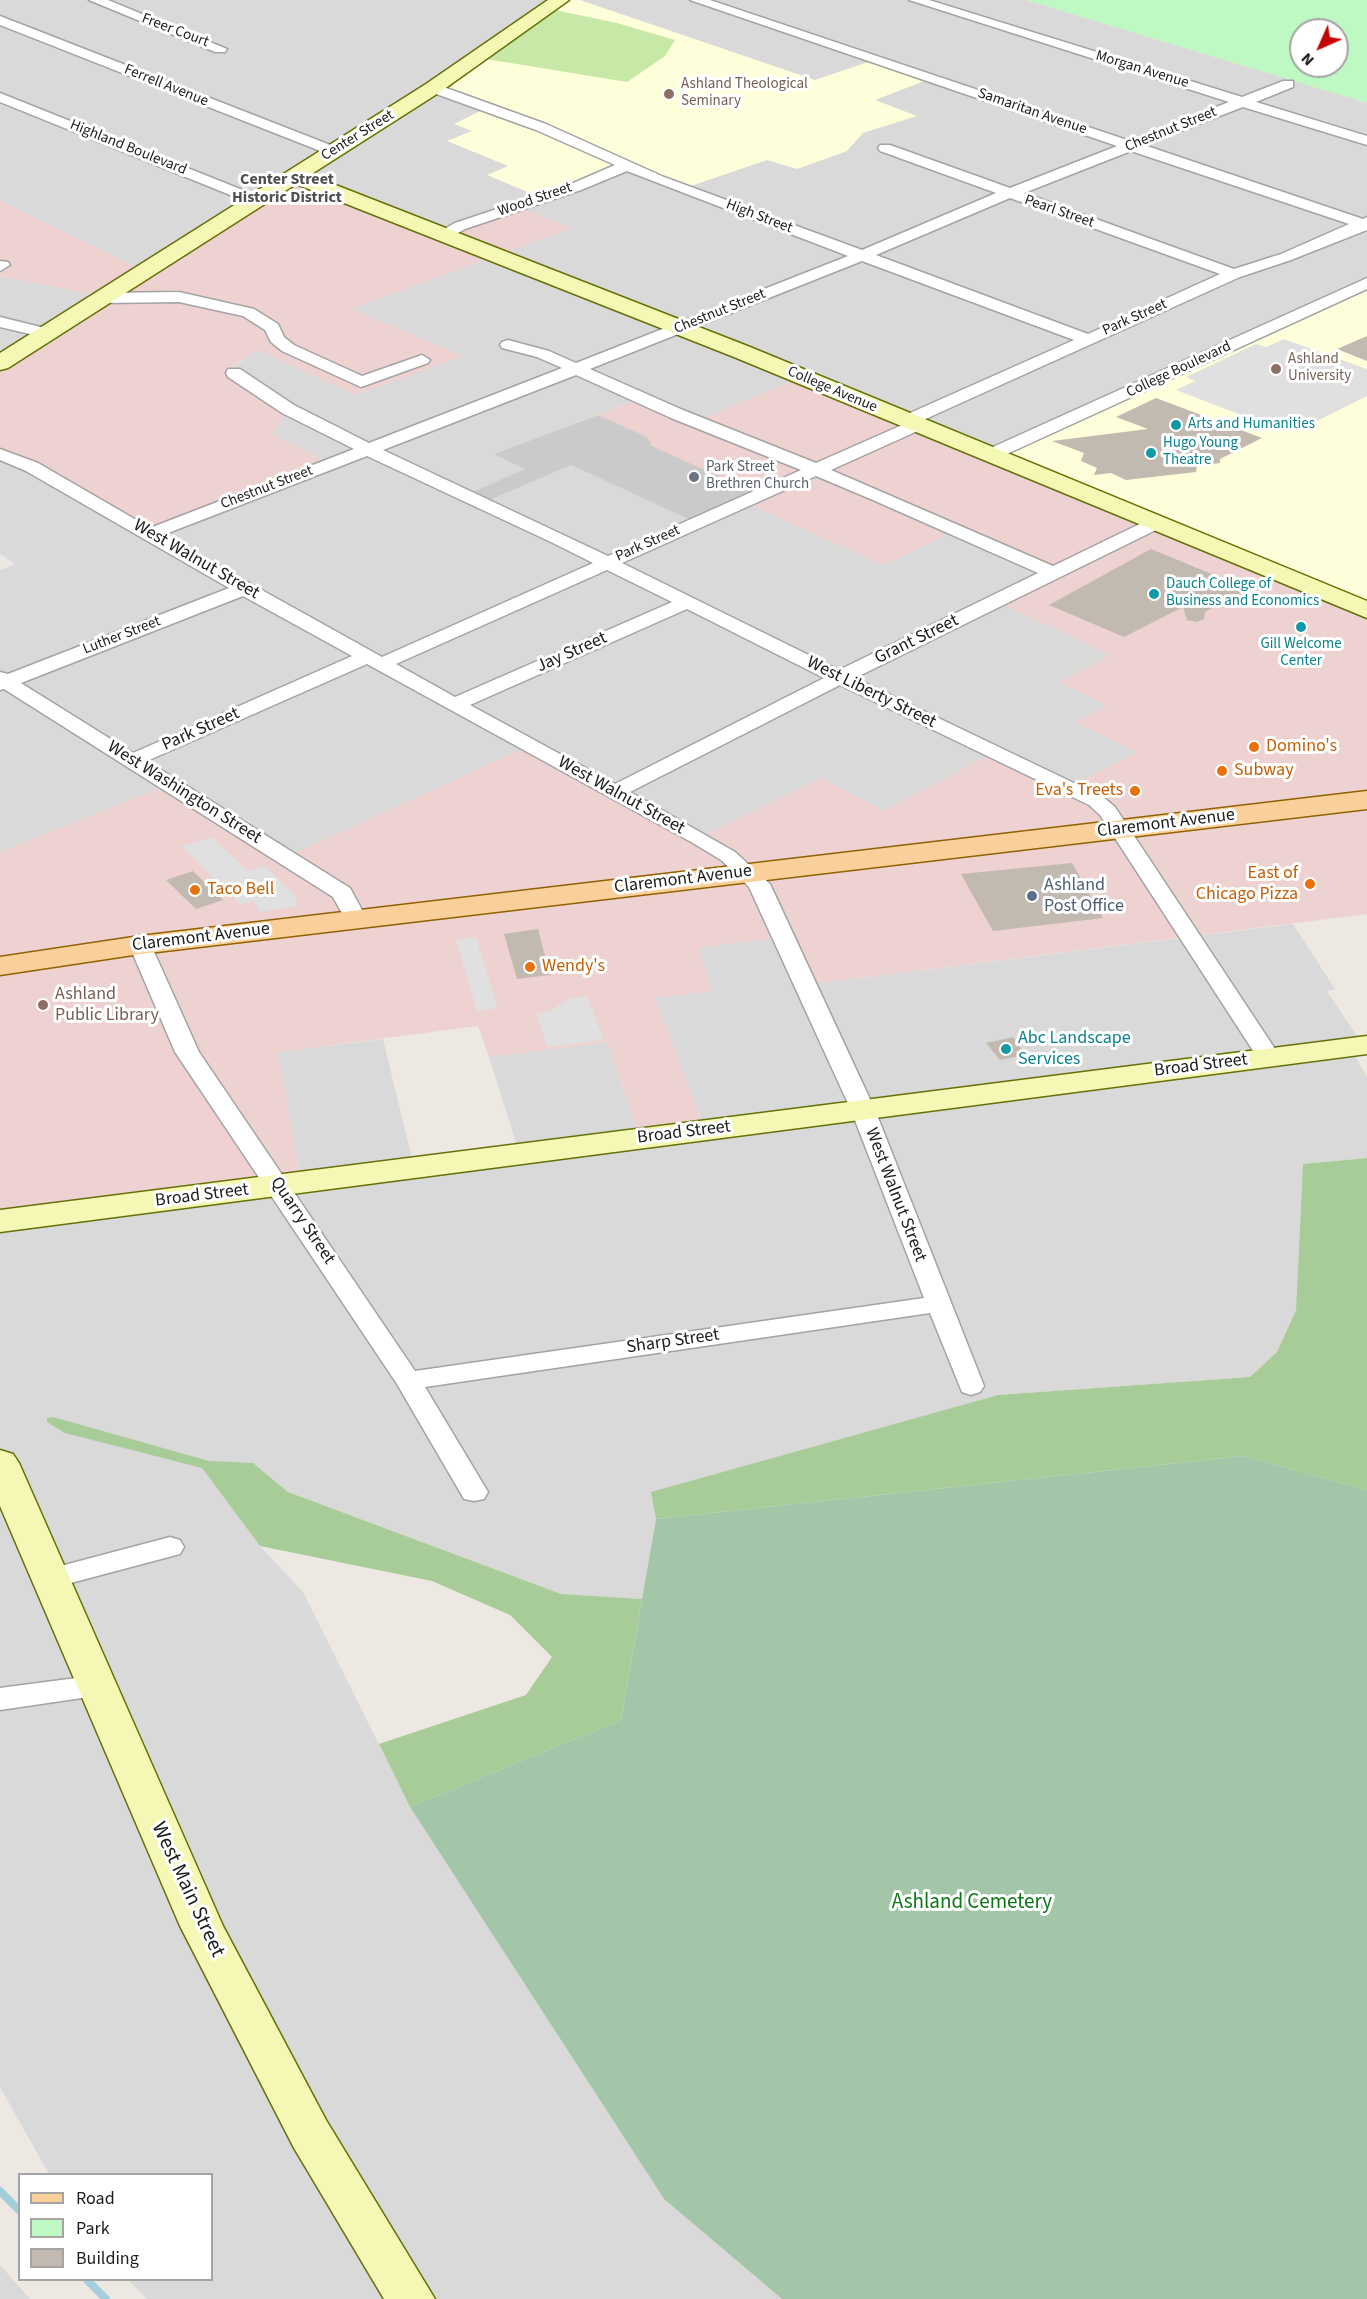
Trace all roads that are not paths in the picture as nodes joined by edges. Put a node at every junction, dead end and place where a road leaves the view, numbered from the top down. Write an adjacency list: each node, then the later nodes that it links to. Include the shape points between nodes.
1 (96, 0): 6 (street, Freer Court)
2 (560, 0): 8 (street, Center Street)
3 (697, 0): 14 (street, Samaritan Avenue)
4 (916, 0): 10 (street, Morgan Avenue)
5 (0, 20): 16 (street, Ferrell Avenue)
6 (220, 49)
7 (1288, 84): 10 (street, Chestnut Street)
8 (433, 88): 16 (street, Center Street); 17 (street, High Street, via 541,127)
9 (0, 97): 11 (street, Highland Boulevard)
10 (1243, 102): 13 (street, Morgan Avenue); 14 (street, Chestnut Street)
11 (19, 104): 12 (street); 20 (street, Highland Boulevard)
12 (0, 111)
13 (1367, 141)
14 (1131, 146): 19 (street, Chestnut Street); 21 (street, Samaritan Avenue)
15 (885, 148): 19 (street, Pearl Street)
16 (333, 152): 18 (street, Center Street)
17 (626, 166): 22 (street, Wood Street); 23 (street, High Street)
18 (295, 176): 20 (street, Center Street); 22 (street, College Avenue)
19 (1009, 194): 23 (street, Chestnut Street, via 939,220); 24 (street, Pearl Street)
20 (255, 200): 26 (street, Center Street)
21 (1366, 223): 24 (street, Park Street)
22 (444, 235): 28 (street, College Avenue)
23 (861, 256): 28 (street, Chestnut Street); 30 (street, High Street)
24 (1234, 274): 30 (street, Park Street)
25 (1367, 283): 39 (street, College Boulevard)
26 (103, 298): 29 (street, Center Street); 32 (street, via 179,297 248,312 272,327 277,339 288,348 361,382)
27 (0, 322): 29 (street)
28 (681, 328): 34 (street, Chestnut Street); 36 (street, College Avenue)
29 (47, 333): 33 (street, Center Street)
30 (1087, 339): 36 (street, Park Street)
31 (508, 345): 34 (street, via 534,351)
32 (423, 360)
33 (0, 363)
34 (573, 368): 37 (street, Chestnut Street); 40 (street)
35 (234, 373): 37 (street, West Liberty Street, via 288,409)
36 (911, 423): 39 (street, College Avenue); 40 (street, Park Street)
37 (367, 449): 42 (street, Chestnut Street); 43 (street, West Liberty Street)
38 (0, 454): 42 (street, West Walnut Street, via 32,467)
39 (990, 455): 41 (street, College Avenue)
40 (814, 470): 43 (street, Park Street); 44 (street)
41 (1156, 523): 44 (street, Grant Street); 47 (street, College Avenue)
42 (150, 534): 45 (street, West Walnut Street)
43 (607, 562): 46 (street, West Liberty Street); 48 (street, Park Street)
44 (1053, 573): 49 (street, Grant Street)
45 (244, 588): 48 (street, West Walnut Street); 50 (street, Luther Street)
46 (688, 602): 49 (street, West Liberty Street); 51 (street, Jay Street)
47 (1367, 610)
48 (374, 660): 51 (street, West Walnut Street); 52 (street, Park Street)
49 (839, 678): 53 (street, Grant Street); 55 (street, West Liberty Street, via 1096,801)
50 (2, 681): 52 (street, West Washington Street)
51 (455, 704): 53 (street, West Walnut Street)
52 (133, 760): 57 (street, West Washington Street, via 342,893)
53 (615, 792): 56 (street, West Walnut Street, via 719,851)
54 (1367, 800): 55 (main road, Claremont Avenue)
55 (1119, 829): 56 (main road, Claremont Avenue); 61 (street, West Liberty Street)
56 (748, 873): 57 (main road, Claremont Avenue); 62 (street, West Walnut Street, via 759,884)
57 (356, 919): 58 (main road, Claremont Avenue)
58 (140, 945): 59 (main road, Claremont Avenue); 63 (street, Quarry Street, via 187,1052)
59 (0, 966)
60 (1367, 1045): 61 (street, Broad Street)
61 (1269, 1058): 62 (street, Broad Street)
62 (863, 1110): 63 (street, Broad Street); 65 (street, West Walnut Street)
63 (279, 1186): 64 (street, Broad Street); 66 (street, Quarry Street)
64 (0, 1221)
65 (938, 1304): 66 (street, Sharp Street); 67 (street, West Walnut Street)
66 (408, 1381): 69 (street, Quarry Street)
67 (971, 1386)
68 (0, 1463): 71 (street, West Main Street)
69 (474, 1492)
70 (170, 1547): 71 (street)
71 (52, 1578): 72 (street, West Main Street)
72 (99, 1686): 73 (street); 74 (street, West Main Street, via 202,1926 310,2134 375,2246)
73 (0, 1699)
74 (411, 2299)

